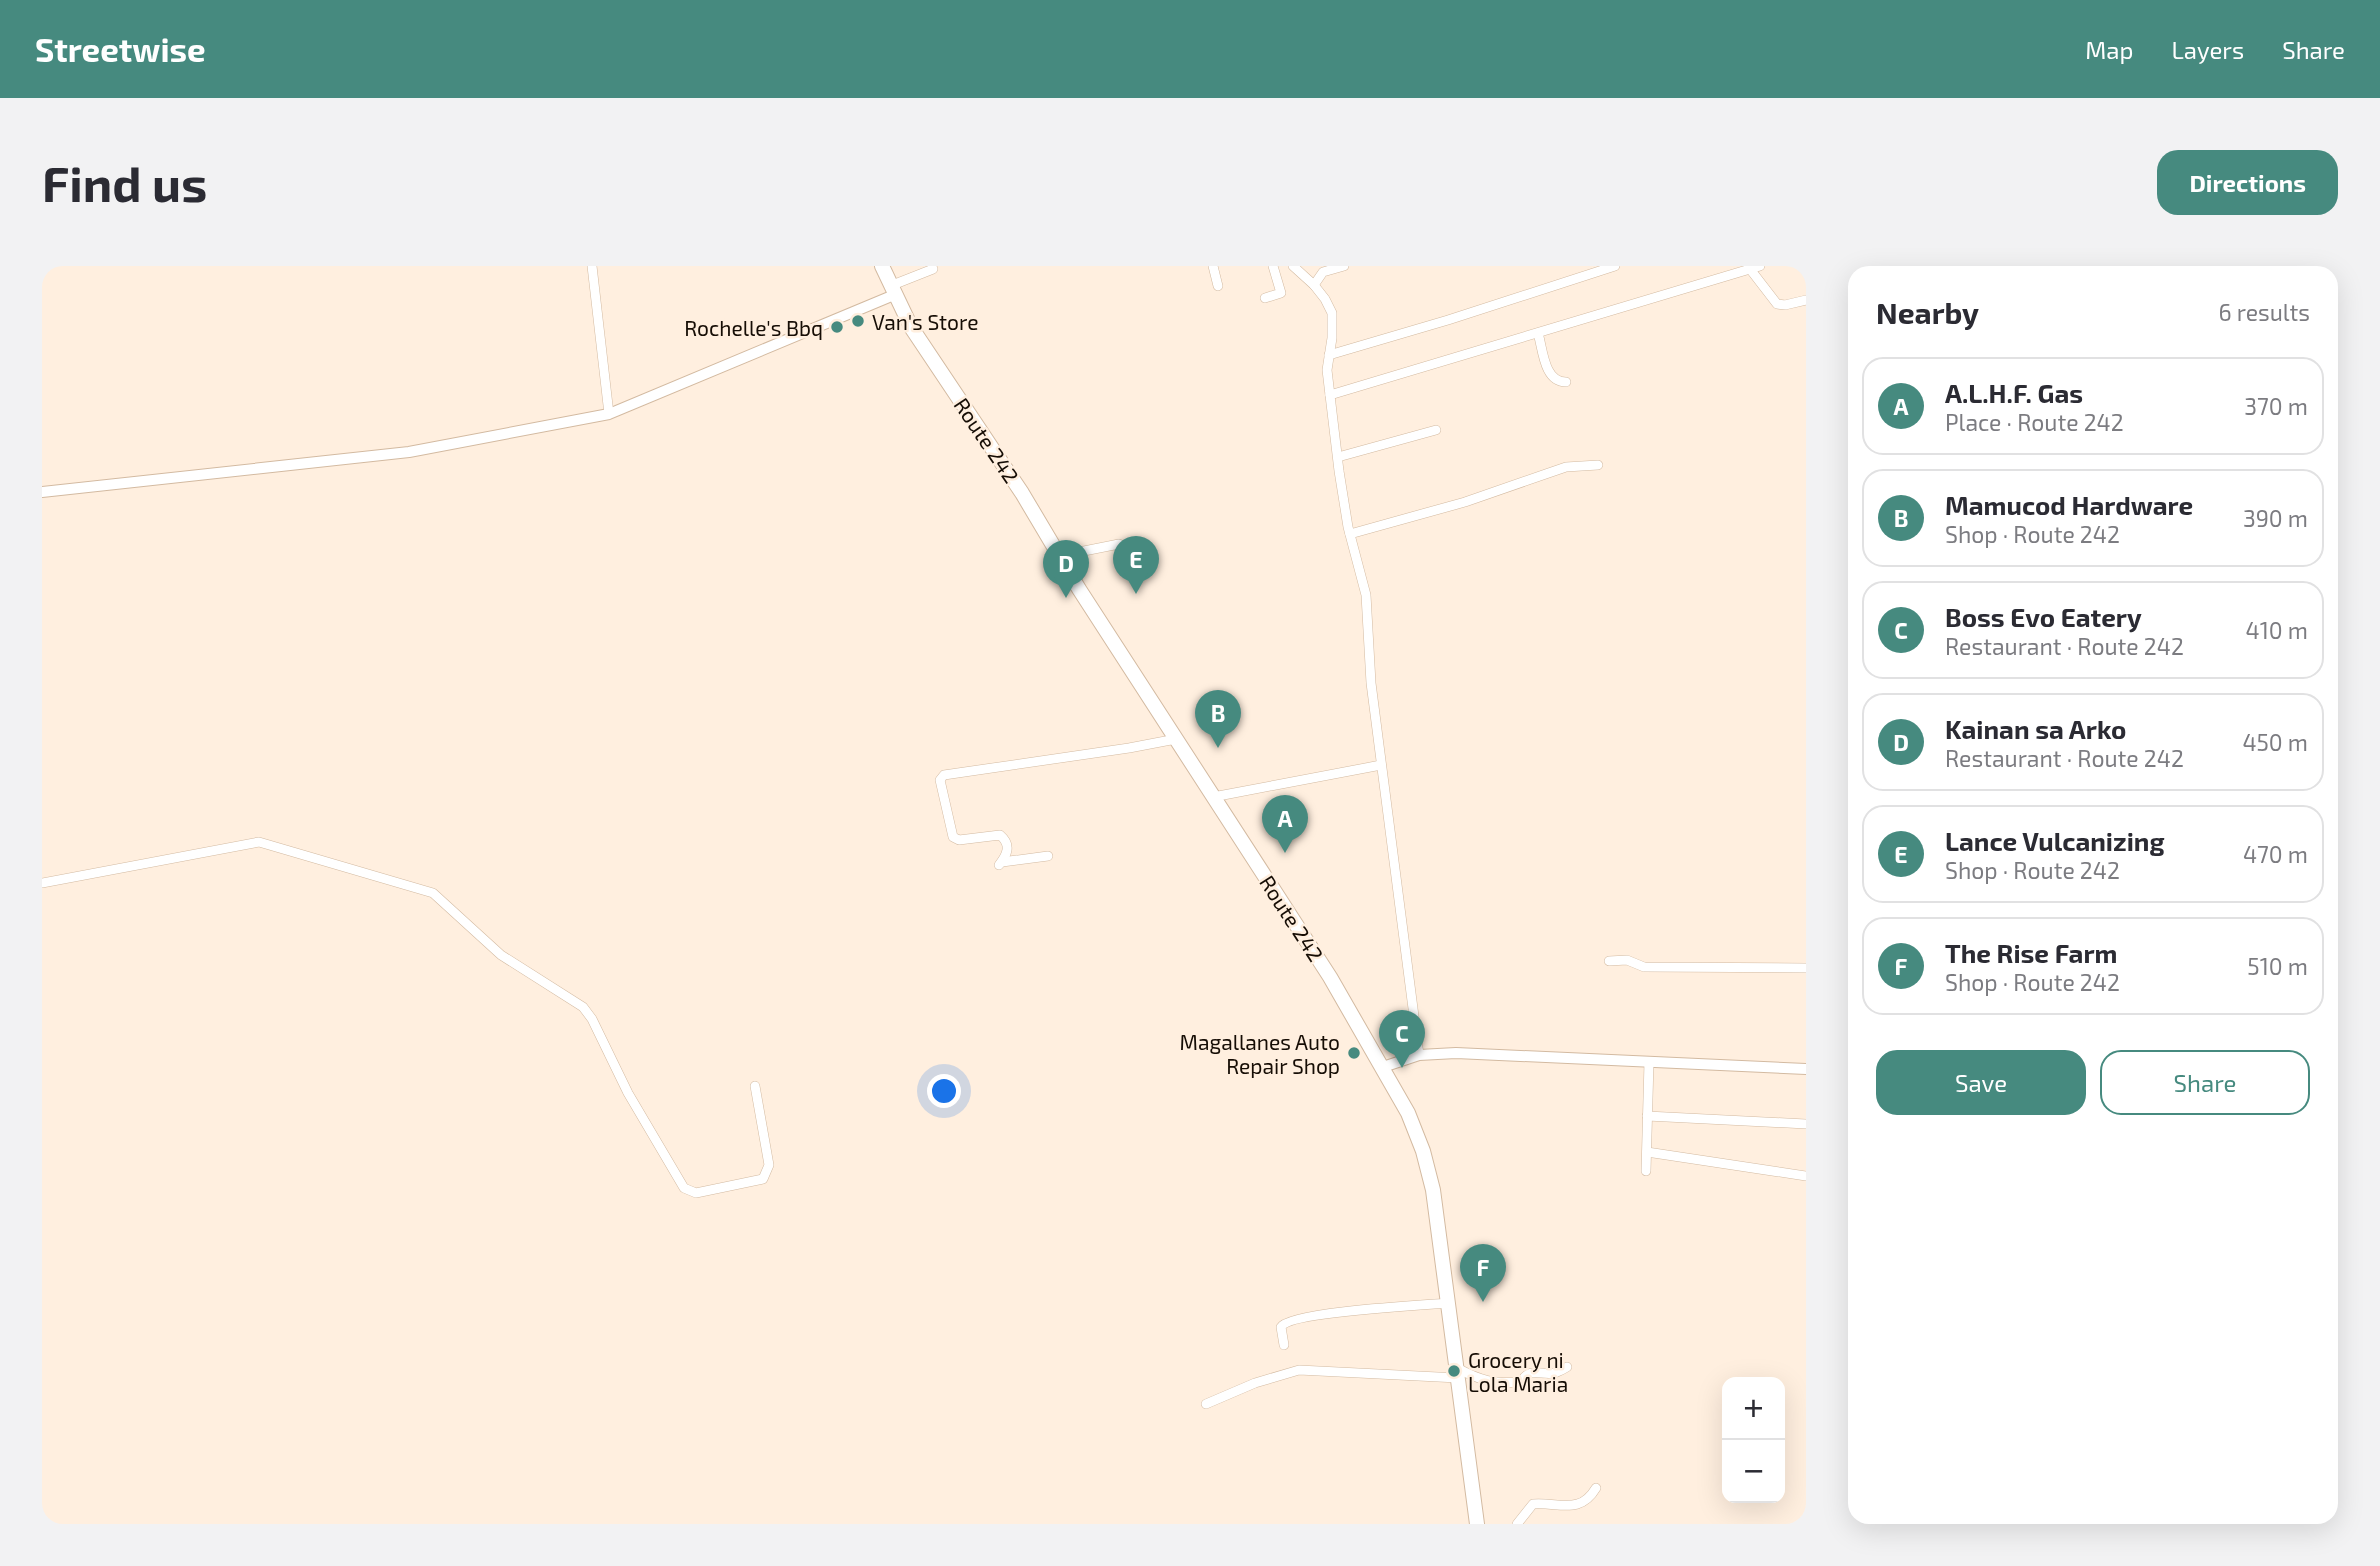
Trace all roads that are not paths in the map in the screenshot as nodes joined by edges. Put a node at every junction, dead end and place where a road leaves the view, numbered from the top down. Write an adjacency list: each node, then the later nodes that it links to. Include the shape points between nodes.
1 (592, 266): 20 (street)
2 (882, 266): 13 (main road, Route 242)
3 (1213, 266): 12 (street)
4 (1273, 266): 14 (street, via 1281,293)
5 (1293, 266): 11 (street)
6 (1344, 266): 11 (street, via 1323,272)
7 (1615, 266): 17 (street)
8 (1760, 266): 9 (street)
9 (1749, 268): 15 (street, via 1777,304); 16 (street)
10 (933, 269): 13 (street)
11 (1314, 285): 17 (street, via 1332,313)
12 (1219, 286)
13 (892, 291): 20 (street); 27 (main road, Route 242)
14 (1265, 298)
15 (1806, 300)
16 (1538, 333): 18 (street, via 1550,377); 19 (street)
17 (1329, 355): 19 (street)
18 (1566, 382)
19 (1331, 395): 22 (street)
20 (609, 414): 24 (street, via 409,452)
21 (1436, 430): 22 (street)
22 (1338, 457): 25 (street)
23 (1598, 465): 25 (street, via 1566,467 1465,502)
24 (42, 492)
25 (1350, 534): 29 (street, via 1366,595)
26 (1119, 544): 27 (street)
27 (1059, 556): 28 (main road, Route 242)
28 (1176, 739): 30 (main road, Route 242); 31 (street, via 944,775 940,780 953,837 1000,835 1008,844 1000,863)
29 (1381, 765): 30 (street); 35 (street)
30 (1213, 797): 37 (main road, Route 242)
31 (1048, 856)
32 (42, 883): 39 (street, via 259,842 433,893 500,955 583,1007 688,1192 763,1179 768,1172)
33 (1609, 961): 34 (street, via 1644,967)
34 (1806, 968)
35 (1419, 1055): 36 (street); 37 (street)
36 (1649, 1062): 38 (street); 40 (street)
37 (1383, 1067): 45 (main road, Route 242, via 1408,1113 1429,1170)
38 (1806, 1069)
39 (755, 1086)
40 (1647, 1116): 41 (street); 42 (street)
41 (1806, 1124)
42 (1647, 1152): 43 (street); 44 (street)
43 (1646, 1171)
44 (1806, 1176)
45 (1449, 1303): 46 (street, via 1324,1314 1286,1322 1280,1327); 48 (main road, Route 242)
46 (1284, 1345)
47 (1567, 1367): 48 (street, via 1556,1373 1531,1372 1512,1382 1486,1382)
48 (1458, 1373): 49 (street, via 1299,1370 1255,1382); 51 (main road, Route 242)
49 (1206, 1404)
50 (1596, 1488): 52 (street, via 1579,1505 1533,1504)
51 (1477, 1524)
52 (1517, 1524)

